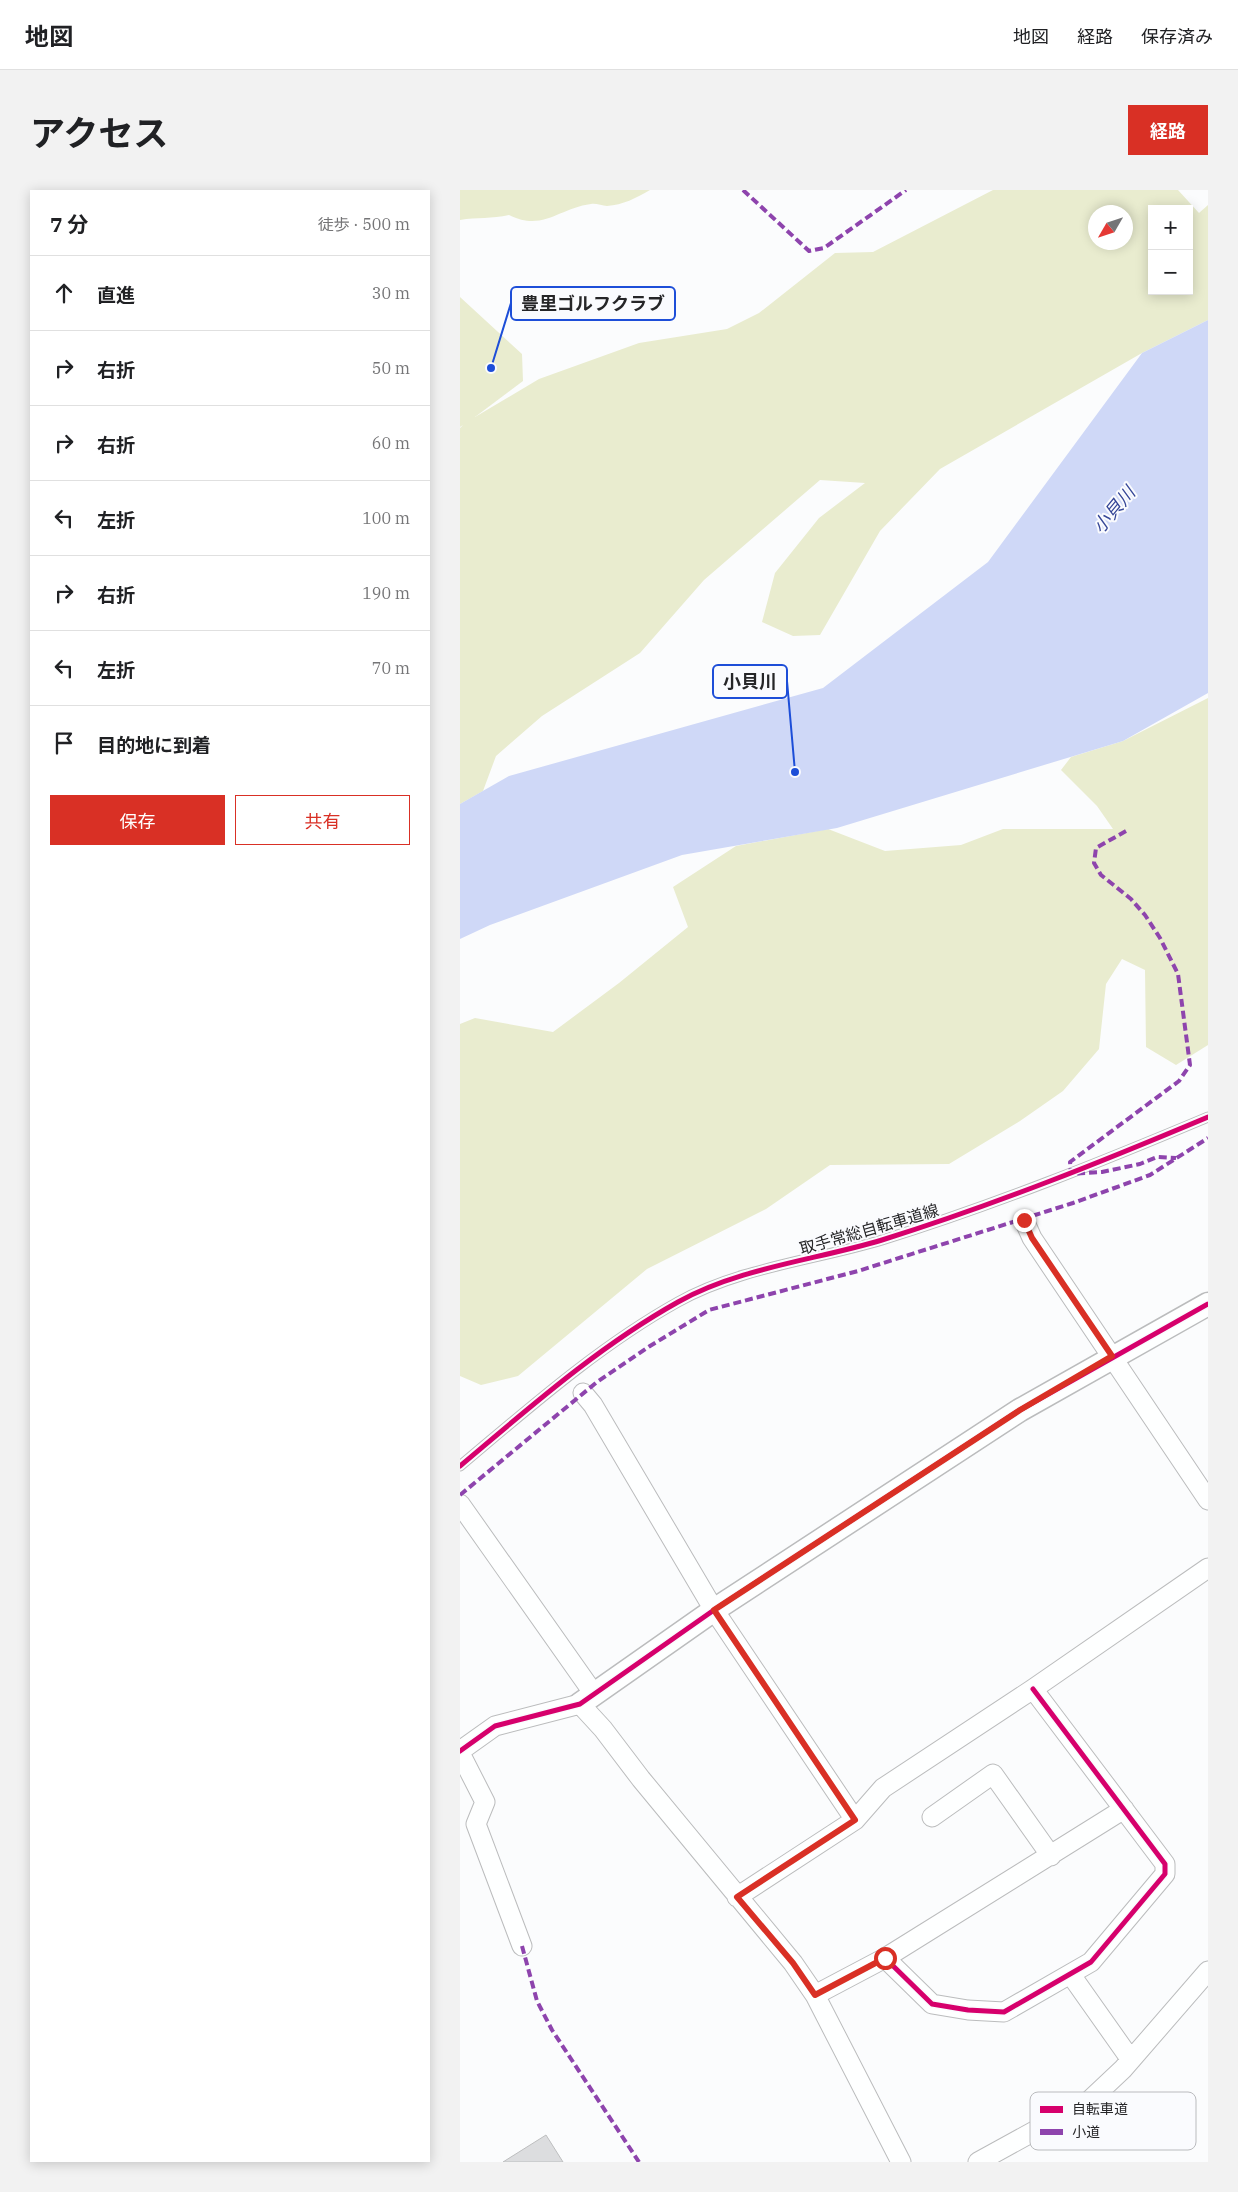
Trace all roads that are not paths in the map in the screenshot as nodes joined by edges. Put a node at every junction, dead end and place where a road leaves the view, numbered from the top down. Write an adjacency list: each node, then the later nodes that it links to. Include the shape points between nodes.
1 (1208, 1117): 6 (lane, 取手常総自転車道線, via 1078,1172 963,1214 879,1241 751,1274 679,1302 601,1353)
2 (1024, 1220): 4 (street, via 1032,1238)
3 (1208, 1304): 4 (street)
4 (1112, 1356): 7 (street); 10 (street, via 1020,1410)
5 (583, 1393): 10 (street)
6 (460, 1466)
7 (1208, 1500)
8 (460, 1504): 12 (street)
9 (1208, 1568): 11 (street)
10 (714, 1610): 12 (street); 16 (street)
11 (1034, 1689): 14 (street); 16 (street, via 883,1788)
12 (587, 1699): 13 (street, via 495,1726); 18 (street, via 603,1729)
13 (460, 1752): 19 (street, via 485,1802 476,1824)
14 (1124, 1810): 17 (street); 22 (street, via 1165,1864 1165,1874 1091,1962)
15 (932, 1817): 17 (street, via 993,1774)
16 (855, 1820): 18 (street)
17 (1051, 1856): 20 (street)
18 (737, 1897): 23 (street, via 793,1963)
19 (522, 1946)
20 (885, 1958): 22 (street, via 932,2004 968,2010 1004,2012); 23 (street)
21 (1208, 1971): 24 (street)
22 (1071, 1975): 24 (street)
23 (815, 1995): 27 (street)
24 (1130, 2060): 25 (street)
25 (1098, 2092)
26 (1030, 2133): 28 (street)
27 (901, 2162)
28 (978, 2162)

